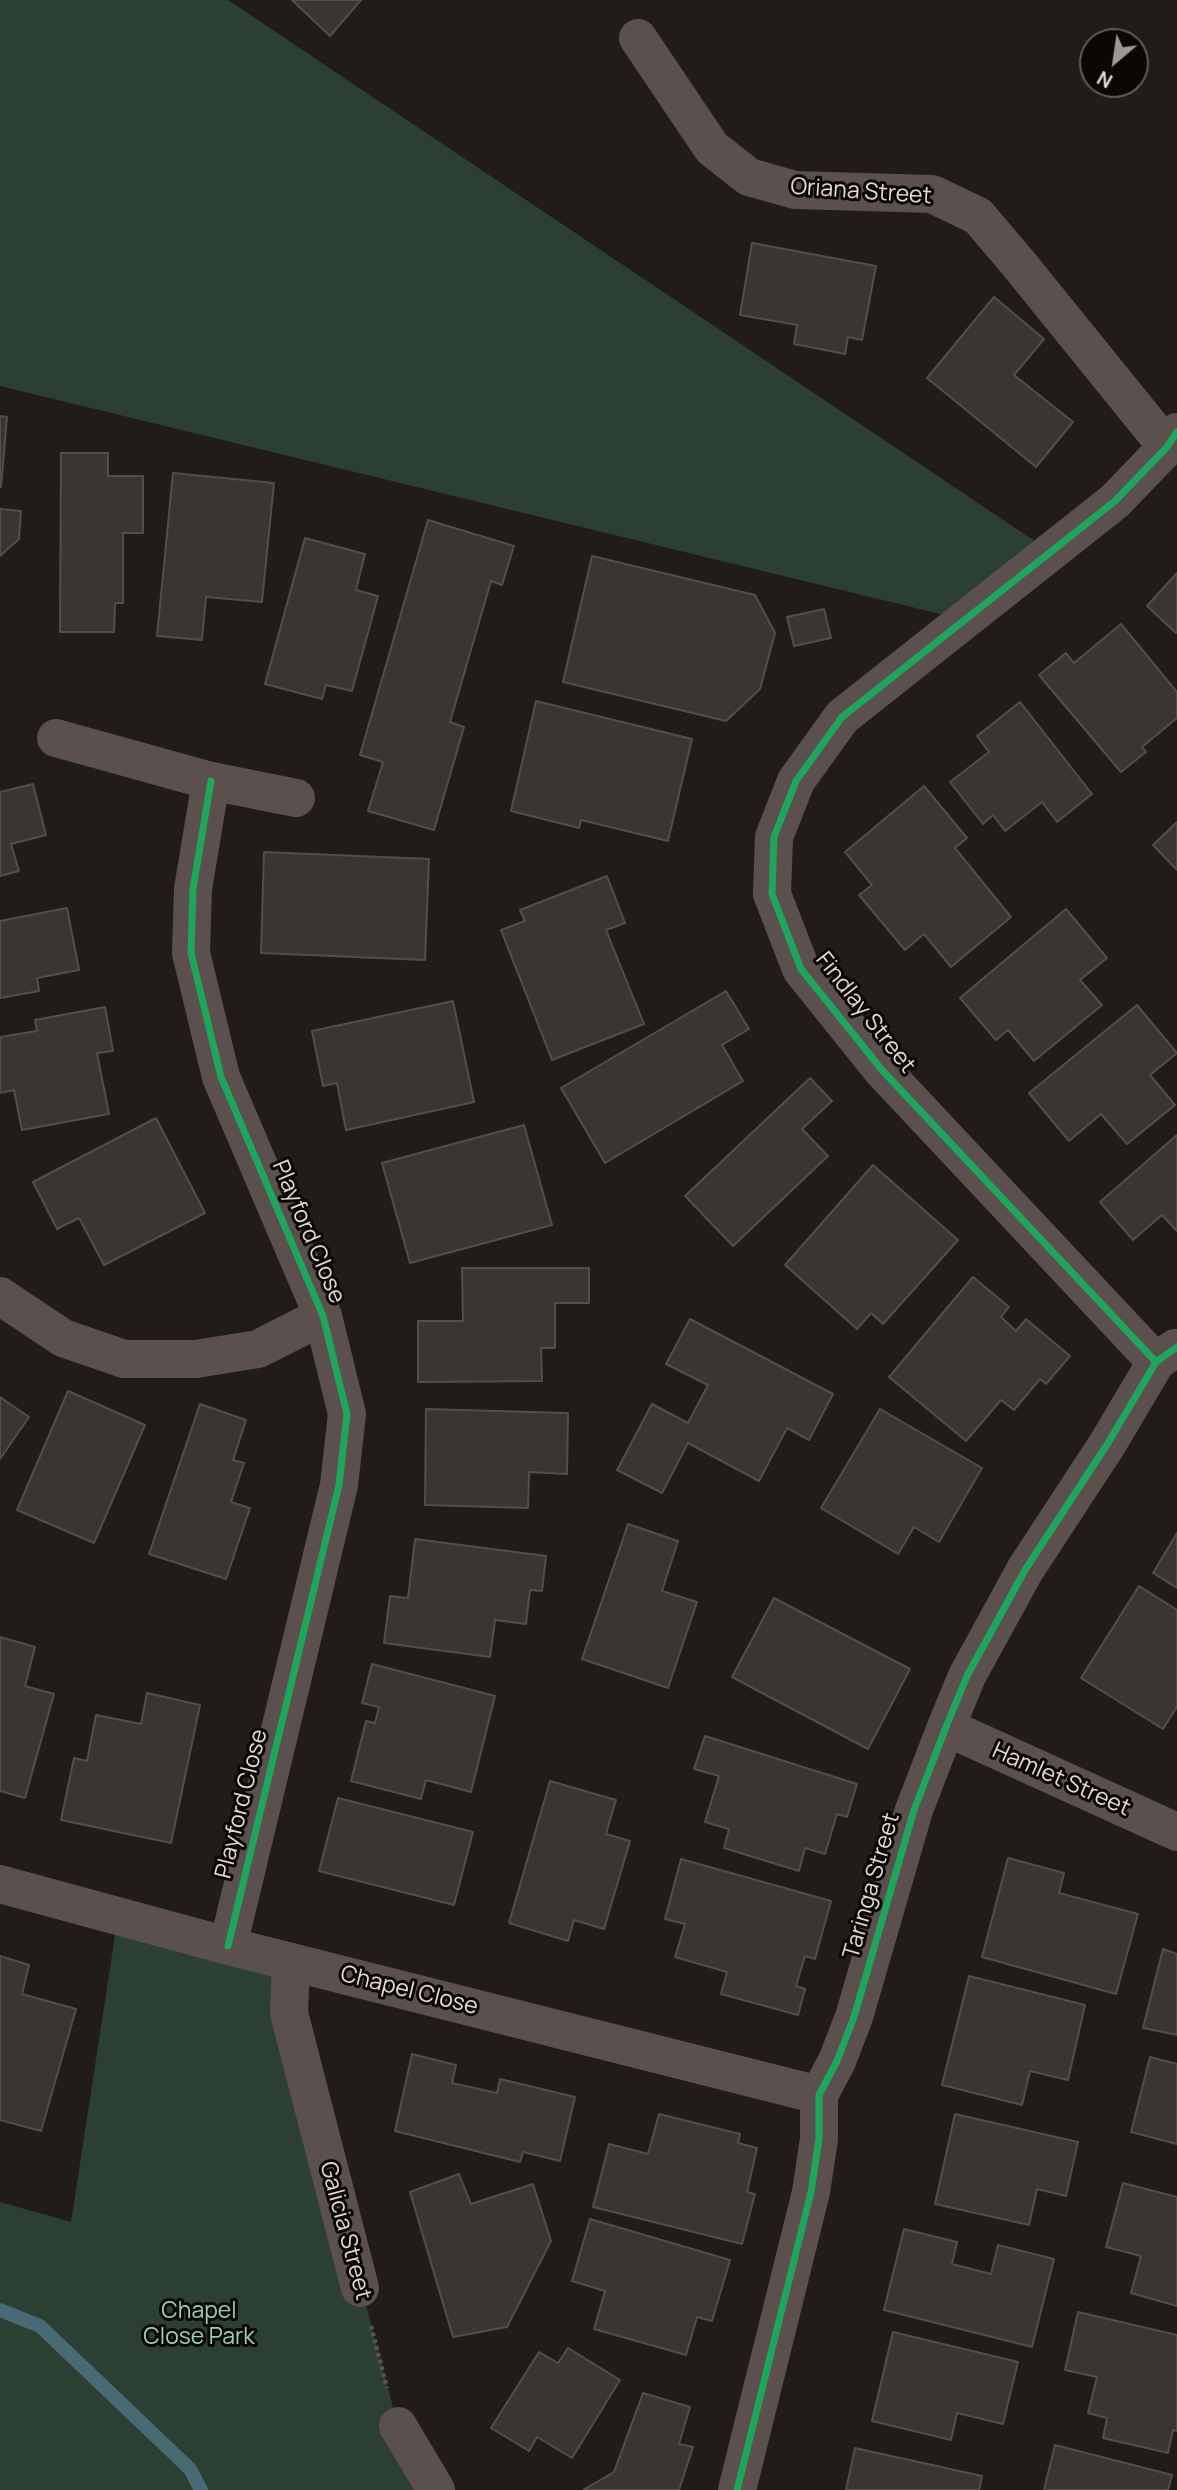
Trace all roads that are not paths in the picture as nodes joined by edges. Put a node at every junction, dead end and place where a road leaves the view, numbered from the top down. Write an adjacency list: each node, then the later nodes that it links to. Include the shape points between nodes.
1 (638, 38): 2 (street, Oriana Street, via 712,148 749,177 794,190 933,194 978,216)
2 (1172, 439): 8 (street, Findlay Street, via 1115,502 842,717 796,781 774,836 772,894 802,969 882,1070)
3 (56, 738): 4 (street)
4 (211, 781): 5 (street); 7 (street, Playford Close, via 193,889 191,953 221,1077)
5 (296, 798)
6 (0, 1296): 7 (street, via 63,1338 124,1359 196,1359 258,1349)
7 (323, 1316): 12 (street, Playford Close, via 347,1414 339,1485)
8 (1166, 1354): 9 (street, Taringa Street, via 1026,1570 967,1676)
9 (946, 1727): 10 (street, Hamlet Street); 14 (street, Taringa Street, via 914,1810 854,2017)
10 (1177, 1832)
11 (0, 1884): 12 (street, Chapel Close)
12 (228, 1946): 13 (street, Chapel Close)
13 (291, 1962): 14 (street, Chapel Close); 15 (street, Galicia Street, via 289,2013)
14 (819, 2095): 18 (street, Taringa Street, via 819,2139 811,2192)
15 (360, 2288)
16 (398, 2426): 17 (street)
17 (436, 2490)
18 (737, 2490)

